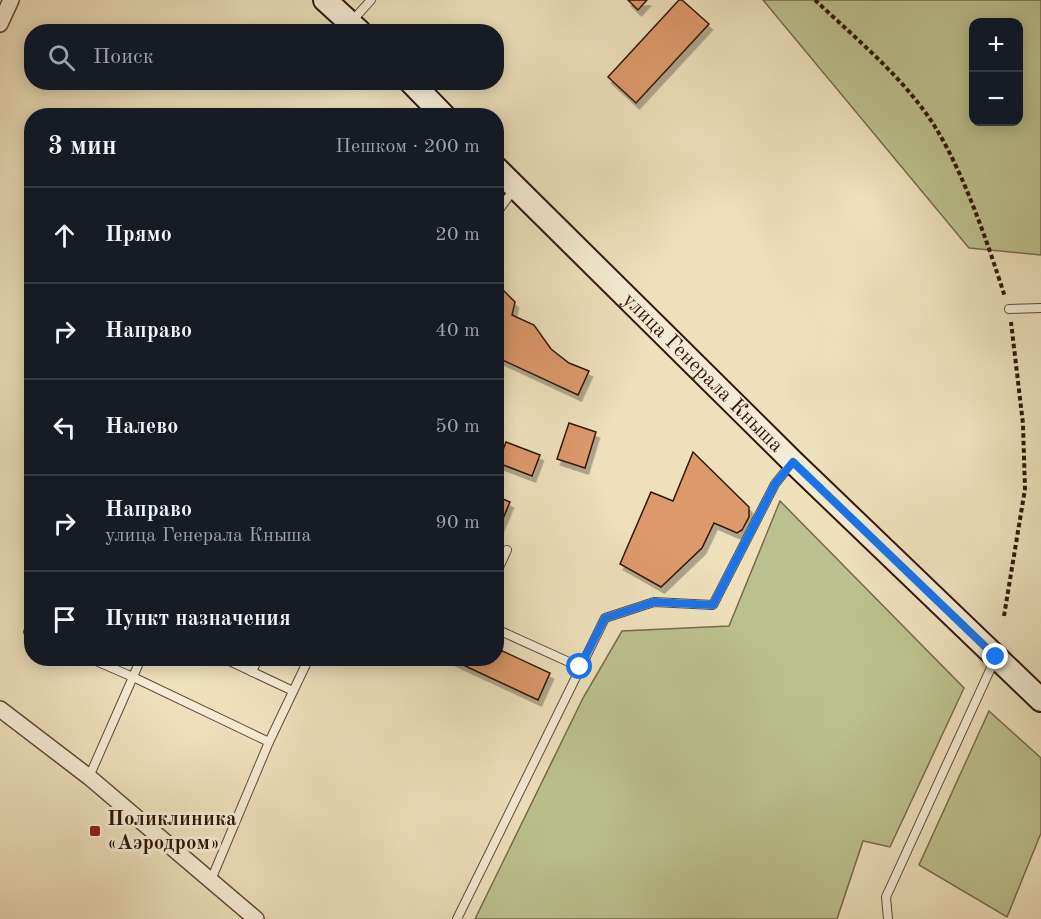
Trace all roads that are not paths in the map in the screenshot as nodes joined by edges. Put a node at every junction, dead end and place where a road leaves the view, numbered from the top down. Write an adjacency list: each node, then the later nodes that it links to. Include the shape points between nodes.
1 (11, 0): 4 (street)
2 (325, 0): 5 (street)
3 (370, 0): 6 (lane)
4 (0, 24)
5 (352, 24)
6 (357, 24)
7 (419, 90): 8 (street)
8 (436, 108)
9 (504, 176): 10 (street, улица Генерала Кныша)
10 (516, 187): 11 (lane); 14 (street, улица Генерала Кныша)
11 (504, 203)
12 (1041, 308): 13 (lane)
13 (1009, 309)
14 (793, 462): 18 (street, улица Генерала Кныша); 24 (lane, via 775,484 713,605 654,602 605,618)
15 (507, 550): 16 (lane)
16 (504, 557)
17 (504, 633): 24 (lane)
18 (996, 657): 28 (street, улица Генерала Кныша); 35 (lane, via 886,897)
19 (108, 666): 26 (lane)
20 (138, 666): 26 (lane)
21 (240, 666): 25 (lane)
22 (255, 666): 25 (lane)
23 (305, 666): 27 (lane)
24 (580, 667): 34 (lane)
25 (252, 672): 27 (lane)
26 (133, 677): 30 (lane); 31 (lane)
27 (293, 691): 30 (lane)
28 (1041, 700)
29 (0, 709): 31 (street)
30 (269, 742): 32 (lane)
31 (89, 777): 32 (street)
32 (211, 880): 33 (street)
33 (256, 919)
34 (457, 919)
35 (888, 919)

